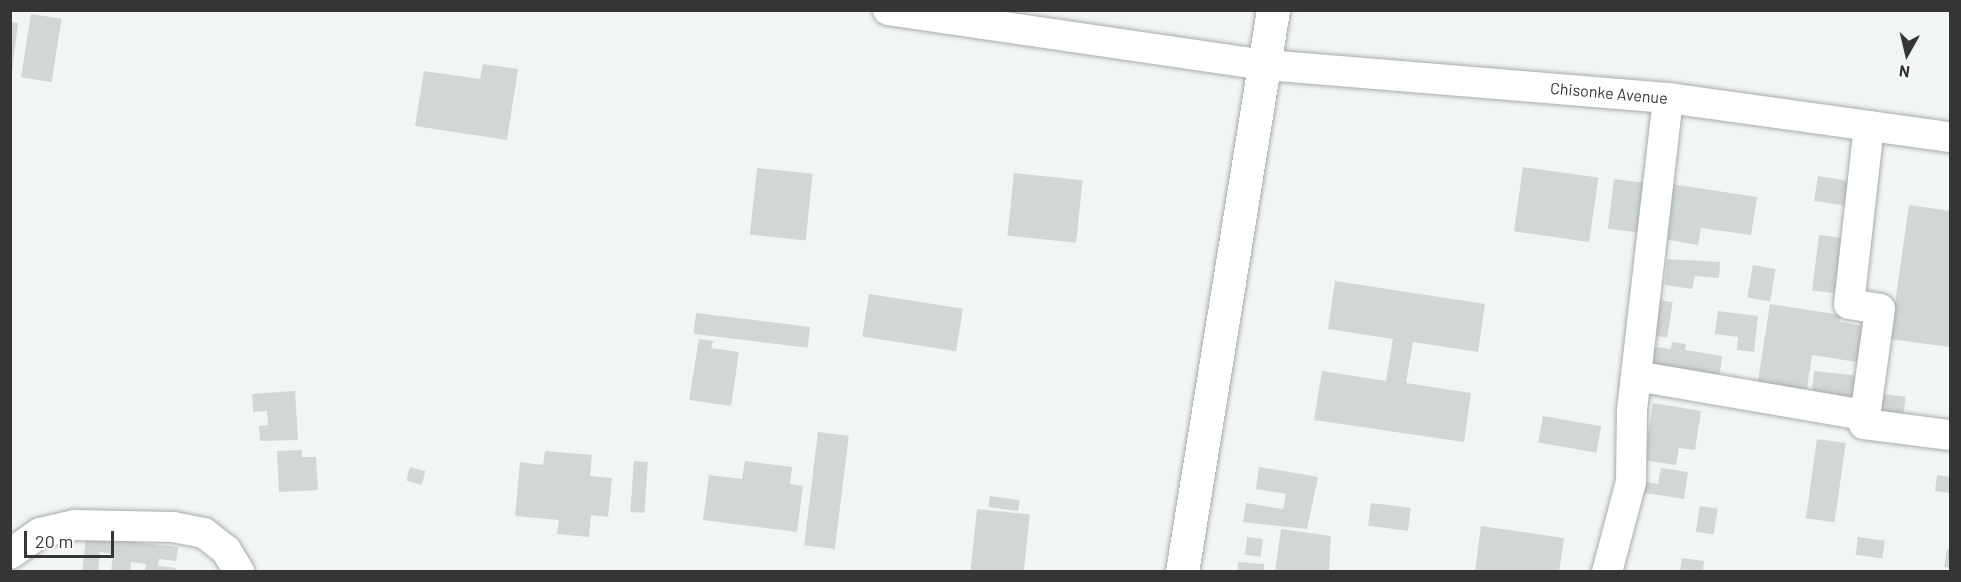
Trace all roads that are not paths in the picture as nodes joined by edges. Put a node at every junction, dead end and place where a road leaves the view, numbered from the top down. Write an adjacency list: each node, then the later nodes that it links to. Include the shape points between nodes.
1 (888, 10): 3 (street, Chisonke Avenue)
2 (1273, 10): 3 (main road)
3 (1266, 65): 4 (street, Chisonke Avenue); 12 (main road, via 1259,81)
4 (1668, 98): 5 (street, Chisonke Avenue); 7 (street)
5 (1869, 126): 6 (street, Chisonke Avenue); 8 (street, via 1849,304 1880,309)
6 (1950, 137)
7 (1636, 376): 8 (street); 13 (street, via 1631,482)
8 (1865, 415): 9 (street, via 1863,424)
9 (1950, 435)
10 (10, 554): 11 (street, via 40,533 76,525 173,527 204,533 226,550)
11 (239, 572)
12 (1182, 572)
13 (1607, 572)

